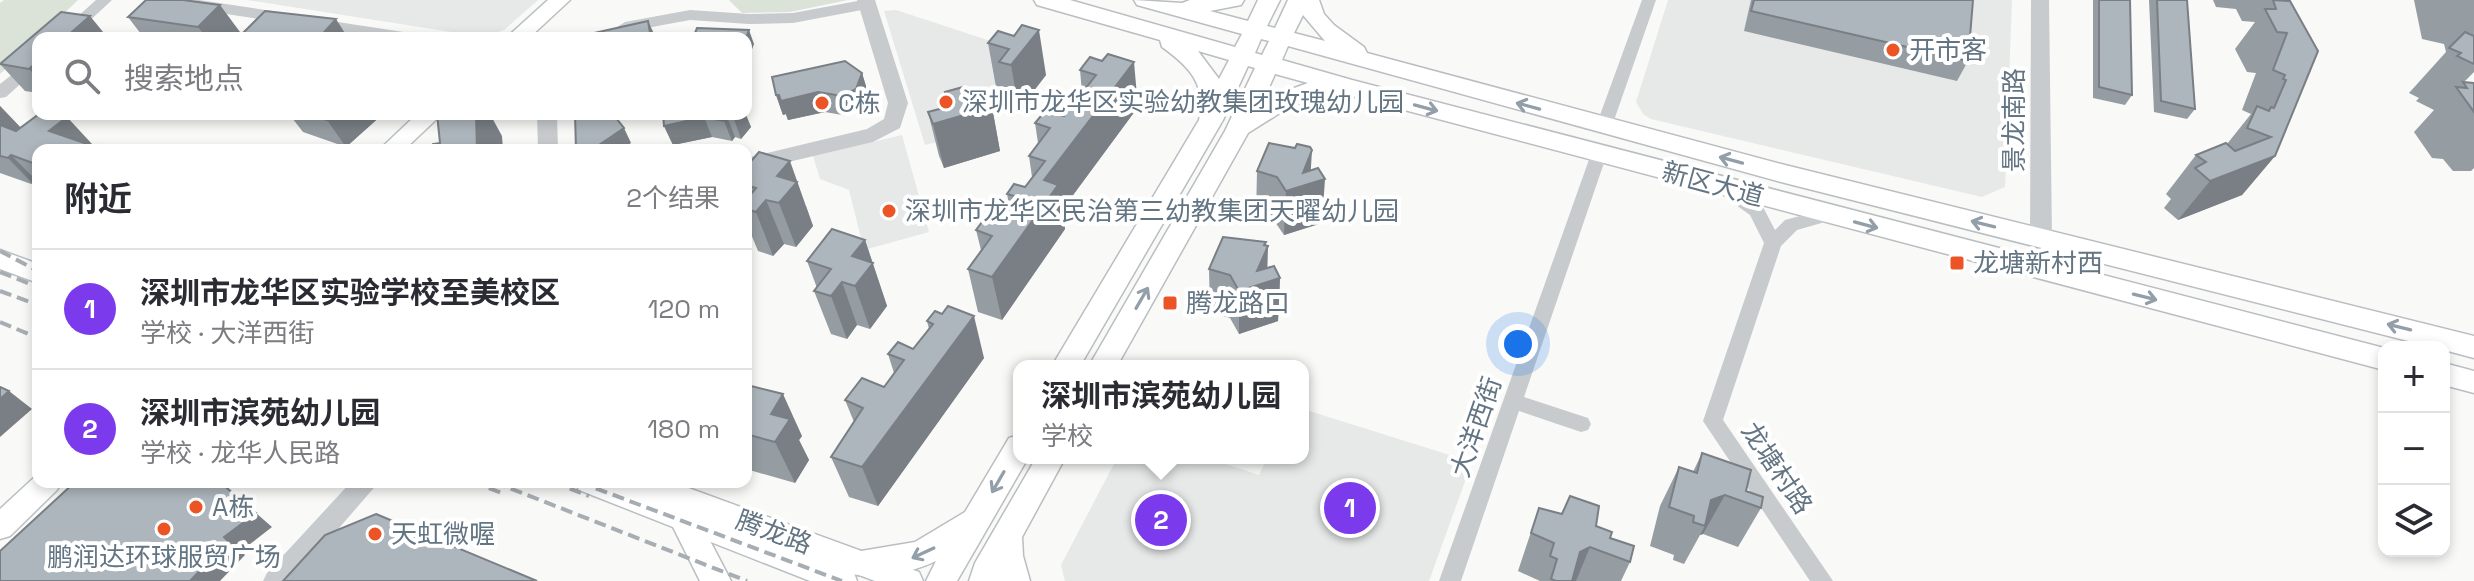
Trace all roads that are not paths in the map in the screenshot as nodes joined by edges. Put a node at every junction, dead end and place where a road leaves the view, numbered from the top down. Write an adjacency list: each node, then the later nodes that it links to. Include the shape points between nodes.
1 (105, 0): 17 (street)
2 (167, 0): 18 (street)
3 (560, 0): 19 (main road)
4 (573, 0): 20 (main road)
5 (1045, 0): 14 (main road, 新区大道)
6 (1233, 0): 13 (main road, via 1188,7)
7 (1269, 0): 16 (main road)
8 (1299, 0): 21 (main road)
9 (1308, 0): 25 (main road, via 1329,33)
10 (1649, 0): 32 (street)
11 (2040, 0): 41 (street, 景龙南路)
12 (867, 2): 15 (street, via 793,18 675,16); 38 (street, via 898,103 893,123 873,135)
13 (1154, 3): 16 (main road, 新区大道)
14 (1146, 29): 22 (main road, 新区大道); 31 (main road, via 1207,74 1215,101)
15 (611, 30)
16 (1254, 30): 21 (main road, 新区大道); 22 (main road)
17 (69, 32)
18 (372, 32)
19 (523, 32)
20 (538, 32)
21 (1280, 38): 24 (main road); 25 (main road, 新区大道)
22 (1243, 57): 24 (main road, 新区大道); 31 (main road)
23 (32, 64): 27 (street)
24 (1269, 65): 26 (main road, 新区大道); 33 (main road)
25 (1384, 66): 32 (main road, 新区大道, one-way to 25)
26 (1358, 90): 33 (main road, via 1328,88 1294,95 1256,114); 37 (main road, 新区大道, one-way to 37)
27 (0, 93)
28 (424, 120): 34 (main road)
29 (440, 120): 35 (main road)
30 (547, 120): 36 (street)
31 (1211, 120): 49 (main road)
32 (1604, 126): 41 (main road, 新区大道, one-way to 32)
33 (1237, 131): 50 (main road, one-way to 33)
34 (397, 144)
35 (414, 144)
36 (548, 144)
37 (1599, 154): 39 (main road, 新区大道); 53 (street, 大洋西街)
38 (752, 164)
39 (1715, 185): 40 (main road, 新区大道); 43 (street, via 1757,211)
40 (1826, 215): 43 (street, via 1791,225); 48 (main road, 新区大道, one-way to 48)
41 (2041, 239): 47 (main road, 新区大道, one-way to 41)
42 (0, 242): 44 (main road)
43 (1773, 243): 77 (street, 龙塘村路, via 1713,421)
44 (32, 255)
45 (0, 259): 46 (main road)
46 (32, 272)
47 (2474, 347)
48 (2378, 357)
49 (1070, 360)
50 (1106, 360)
51 (2450, 376): 52 (main road)
52 (2474, 382)
53 (1512, 401): 54 (street); 76 (street, 大洋西街)
54 (1581, 424)
55 (1013, 457): 64 (main road, one-way to 64)
56 (1048, 464): 67 (main road)
57 (32, 477): 63 (main road)
58 (42, 488): 66 (main road)
59 (361, 488): 69 (street)
60 (363, 488): 70 (street)
61 (604, 488): 65 (main road, 腾龙路)
62 (654, 488): 68 (main road, 腾龙路)
63 (0, 506)
64 (978, 517): 68 (main road, one-way to 68, via 948,540 905,561); 73 (main road)
65 (684, 519): 68 (main road, 腾龙路); 71 (main road)
66 (0, 527)
67 (1007, 534): 74 (main road); 75 (main road)
68 (851, 572): 72 (main road, 腾龙路)
69 (276, 581)
70 (293, 581)
71 (716, 581)
72 (909, 581)
73 (941, 581)
74 (984, 581)
75 (1015, 581)
76 (1450, 581)
77 (1822, 581)

